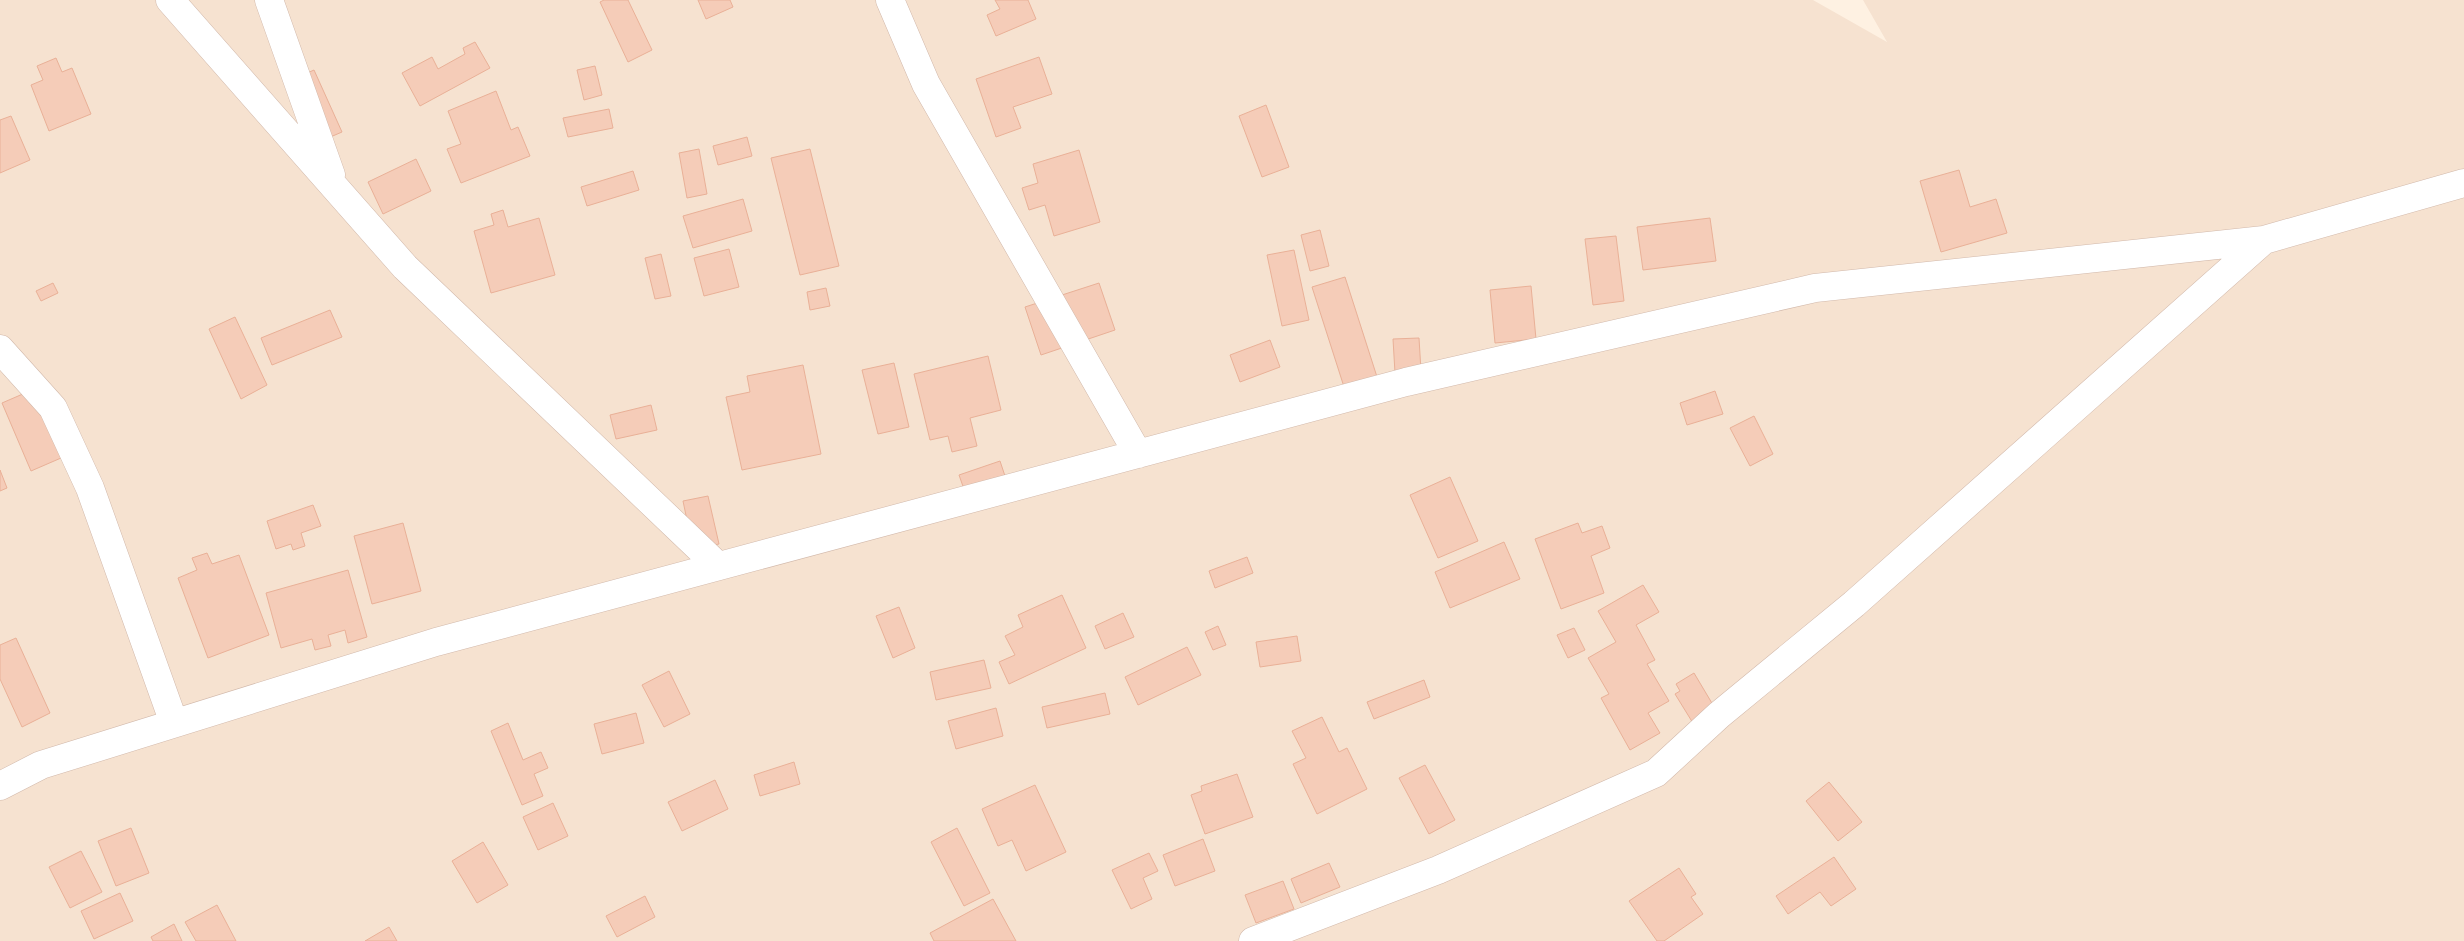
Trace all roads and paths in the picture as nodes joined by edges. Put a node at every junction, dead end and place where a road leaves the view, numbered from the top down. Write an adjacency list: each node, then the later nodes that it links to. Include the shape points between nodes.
1 (170, 0): 5 (street)
2 (268, 0): 5 (street)
3 (890, 0): 8 (street, via 926,84)
4 (2464, 183): 6 (street)
5 (336, 188): 9 (street, via 405,267)
6 (2264, 240): 8 (street, via 1814,288 1406,382); 12 (street, via 1854,604 1719,715 1656,772 1438,870)
7 (0, 349): 10 (street, via 53,408 90,488)
8 (1138, 454): 9 (street)
9 (718, 566): 10 (street, via 436,642)
10 (174, 723): 11 (street, via 41,765)
11 (0, 786)
12 (1254, 941)

